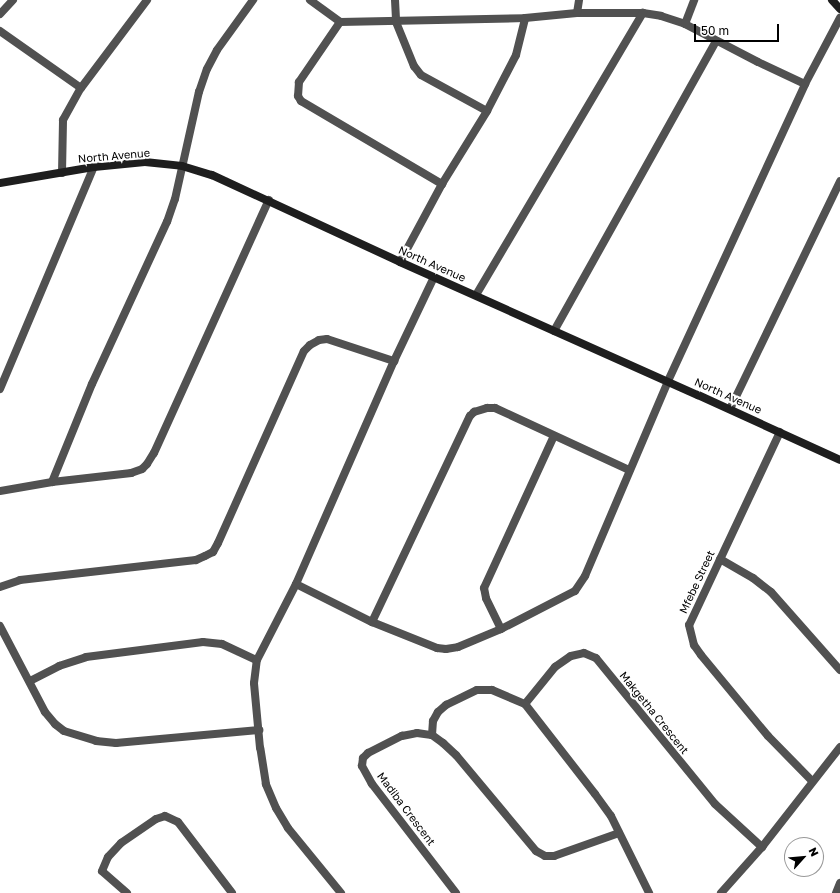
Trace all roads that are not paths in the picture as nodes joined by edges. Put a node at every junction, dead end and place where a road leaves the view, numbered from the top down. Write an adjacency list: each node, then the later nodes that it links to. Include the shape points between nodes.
1 (13, 0): 11 (street)
2 (147, 0): 21 (street)
3 (253, 0): 23 (street, via 217,50 207,69 199,92)
4 (310, 0): 15 (street)
5 (395, 0): 16 (street)
6 (579, 0): 10 (street)
7 (694, 0): 17 (street)
8 (832, 0): 9 (street)
9 (840, 9)
10 (577, 13): 12 (street); 13 (street)
11 (0, 14)
12 (643, 14): 17 (street, via 661,16); 32 (street)
13 (525, 18): 16 (street); 22 (street, via 516,55)
14 (840, 18): 20 (street)
15 (340, 22): 16 (street); 28 (street, via 299,82 297,88 301,101)
16 (396, 22): 22 (street, via 414,66 421,75)
17 (685, 24): 19 (street)
18 (0, 31): 21 (street)
19 (716, 41): 20 (street); 33 (street)
20 (805, 84): 35 (street)
21 (81, 88): 25 (street, via 63,120)
22 (487, 111): 28 (street)
23 (182, 166): 24 (street, North Avenue, via 145,162); 29 (street, North Avenue, via 212,175); 42 (street, via 167,222 92,384)
24 (94, 167): 25 (street, North Avenue); 36 (street)
25 (62, 172): 27 (street, North Avenue)
26 (840, 181): 37 (street)
27 (0, 183)
28 (442, 184): 30 (street)
29 (269, 200): 30 (street, North Avenue); 42 (street, via 147,464 132,473)
30 (400, 262): 31 (street, North Avenue)
31 (434, 277): 32 (street, North Avenue); 34 (street)
32 (476, 295): 33 (street, North Avenue)
33 (554, 331): 35 (street, North Avenue)
34 (394, 362): 45 (street); 46 (street, via 327,339 319,340 304,351 213,552 196,560 20,580)
35 (668, 382): 37 (street, North Avenue); 41 (street)
36 (0, 389)
37 (730, 409): 38 (street, North Avenue)
38 (780, 432): 40 (street, North Avenue); 44 (street, Mfebe Street)
39 (554, 436): 41 (street); 47 (street, via 495,408 474,412 470,416); 49 (street, via 484,588)
40 (840, 460)
41 (629, 470): 49 (street, via 581,584 575,591)
42 (52, 482): 43 (street)
43 (0, 492)
44 (720, 559): 51 (street, via 771,592); 57 (street, Mfebe Street, via 688,625 694,645 768,736)
45 (296, 584): 47 (street); 50 (street)
46 (0, 588)
47 (372, 622): 49 (street, via 446,650)
48 (0, 626): 52 (street)
49 (501, 629)
50 (257, 660): 52 (street, via 222,644 203,642 86,657 59,666); 54 (street, via 254,683)
51 (840, 670)
52 (30, 681): 54 (street, via 45,712 55,724 64,731 96,741 116,742)
53 (525, 704): 55 (street, via 492,690 477,690 446,705 438,712 433,721); 58 (street, via 595,794 611,816); 59 (street, Makgetha Crescent, via 555,667 571,656 584,653 596,658 715,804)
54 (258, 730): 63 (street, via 266,784 276,808 288,828)
55 (432, 735): 58 (street, via 456,755 536,851 545,856 554,856); 64 (street, Madiba Crescent, via 417,733 402,736 368,753 362,758 362,766 372,784)
56 (840, 747): 57 (street)
57 (812, 781): 59 (street)
58 (619, 833): 65 (street)
59 (762, 847): 66 (street)
60 (840, 883): 67 (street)
61 (127, 893): 62 (street, via 102,871 108,858 121,843 156,819 165,816 178,822)
62 (232, 893)
63 (341, 893)
64 (456, 893)
65 (649, 893)
66 (721, 893)
67 (836, 893)

